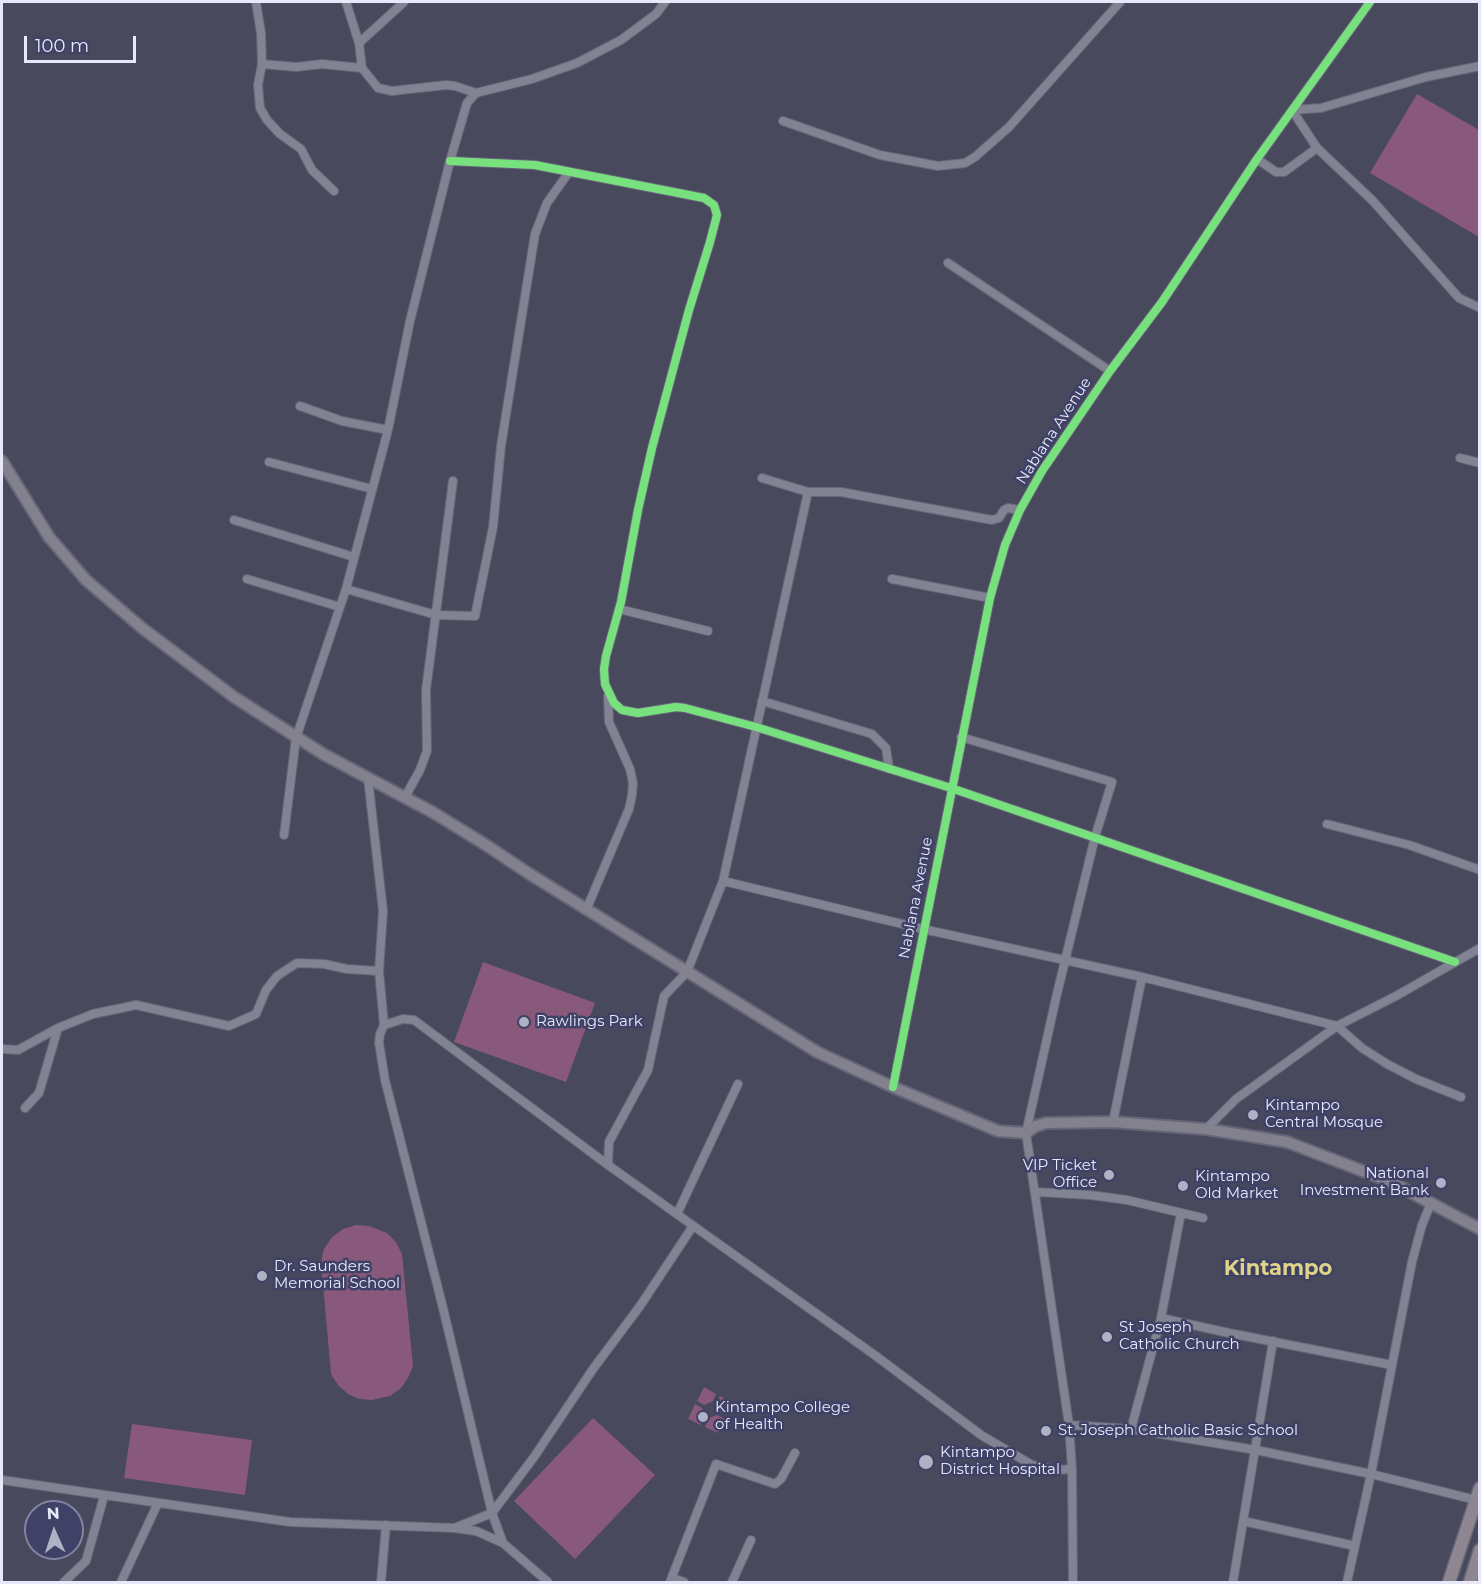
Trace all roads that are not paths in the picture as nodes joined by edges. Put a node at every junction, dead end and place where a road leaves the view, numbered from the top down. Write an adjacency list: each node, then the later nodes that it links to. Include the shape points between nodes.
1 (256, 2): 8 (street)
2 (346, 2): 7 (street)
3 (404, 2): 7 (street)
4 (665, 2): 11 (street, via 656,14 621,40 578,63)
5 (1120, 2): 13 (street, via 1009,127 965,163 938,165 880,155)
6 (1366, 3): 12 (street, Nablana Avenue)
7 (359, 43): 10 (street)
8 (262, 64): 10 (street); 18 (street, via 258,85 260,108 280,134 301,149 312,170)
9 (1479, 66): 12 (street, via 1321,108)
10 (362, 68): 11 (street, via 378,88 392,91 446,85)
11 (476, 93): 16 (street, via 467,103)
12 (1292, 110): 14 (street); 15 (street, Nablana Avenue)
13 (783, 121)
14 (1317, 148): 15 (street, via 1284,172 1276,172); 20 (street, via 1372,200 1460,298)
15 (1257, 159): 21 (street, Nablana Avenue, via 1162,302)
16 (450, 161): 17 (street, via 515,163); 23 (street)
17 (569, 172): 40 (street, via 704,198 714,205 717,215 652,448); 41 (street, via 547,203 535,234 501,446 493,527 475,616)
18 (334, 191)
19 (948, 263): 21 (street)
20 (1479, 308)
21 (1110, 371): 32 (street, Nablana Avenue)
22 (300, 406): 23 (street, via 342,421)
23 (387, 430): 30 (street)
24 (1460, 458): 27 (street)
25 (2, 461): 47 (main road, via 49,537 86,580 142,628)
26 (269, 462): 30 (street)
27 (1479, 463)
28 (762, 478): 31 (street)
29 (453, 482): 41 (street)
30 (372, 489): 34 (street)
31 (808, 492): 32 (street, via 841,492 992,520 1004,510); 44 (street)
32 (1020, 510): 38 (street, Nablana Avenue)
33 (234, 520): 34 (street)
34 (354, 557): 37 (street)
35 (247, 579): 39 (street)
36 (892, 579): 38 (street)
37 (346, 589): 39 (street); 41 (street)
38 (990, 598): 46 (street, Nablana Avenue)
39 (340, 608): 47 (street)
40 (619, 609): 42 (street); 43 (street, via 604,669)
41 (436, 615): 51 (street, via 426,690 427,750)
42 (708, 631)
43 (609, 694): 45 (street, via 622,710 630,713 676,707); 57 (street, via 609,722 630,769 632,795)
44 (762, 701): 45 (street); 48 (street, via 872,734 886,748)
45 (756, 727): 48 (street); 56 (street)
46 (961, 737): 50 (street, Nablana Avenue); 54 (street, via 1112,782)
47 (296, 738): 49 (main road); 53 (street)
48 (889, 769): 50 (street)
49 (368, 778): 51 (main road); 62 (street, via 382,911)
50 (951, 788): 54 (street); 58 (street, Nablana Avenue)
51 (405, 797): 57 (main road)
52 (1327, 824): 55 (street, via 1409,845)
53 (284, 835)
54 (1095, 837): 60 (street); 61 (street)
55 (1479, 870)
56 (723, 881): 58 (street); 63 (street)
57 (587, 909): 63 (main road)
58 (923, 929): 60 (street); 70 (street, Nablana Avenue)
59 (1479, 948): 61 (street)
60 (1066, 961): 64 (street); 75 (street)
61 (1455, 962): 66 (street)
62 (379, 971): 65 (street); 67 (street, via 297,963 277,976 256,1014 229,1026 136,1005 93,1014)
63 (687, 972): 70 (main road, via 817,1052); 76 (street, via 664,996 648,1070 609,1142)
64 (1142, 977): 66 (street); 73 (street)
65 (384, 1025): 76 (street, via 414,1020); 97 (street, via 379,1043 385,1080)
66 (1337, 1026): 71 (street, via 1387,1064); 74 (street, via 1236,1099)
67 (58, 1028): 68 (street, via 18,1050); 72 (street, via 39,1093)
68 (2, 1049)
69 (738, 1084): 80 (street)
70 (893, 1088): 75 (main road, via 998,1131)
71 (1461, 1097)
72 (25, 1108)
73 (1113, 1122): 74 (main road); 75 (main road, via 1046,1123)
74 (1206, 1129): 78 (main road, via 1287,1142 1389,1181)
75 (1026, 1133): 77 (street)
76 (608, 1165): 80 (street)
77 (1036, 1192): 79 (street, via 1127,1200); 87 (street)
78 (1431, 1203): 83 (main road); 86 (street, via 1412,1262)
79 (1181, 1213): 81 (street); 84 (street)
80 (677, 1214): 82 (street)
81 (1203, 1218)
82 (693, 1226): 91 (street, via 981,1435 1032,1465); 97 (street)
83 (1479, 1229)
84 (1161, 1318): 85 (street); 88 (street)
85 (1273, 1341): 86 (street); 89 (street)
86 (1392, 1365): 92 (street)
87 (1069, 1425): 88 (street); 91 (street)
88 (1131, 1429): 89 (street)
89 (1256, 1450): 92 (street); 98 (street)
90 (795, 1453): 105 (street, via 776,1484 716,1464)
91 (1072, 1469): 112 (street)
92 (1371, 1474): 95 (street); 103 (street)
93 (2, 1480): 94 (street)
94 (104, 1496): 96 (street); 106 (street, via 86,1561)
95 (1478, 1496): 115 (highway)
96 (159, 1503): 99 (street, via 290,1522); 107 (street)
97 (492, 1513): 100 (street); 102 (street)
98 (1243, 1521): 103 (street); 113 (street)
99 (386, 1525): 100 (street); 108 (street)
100 (454, 1528): 102 (street, via 476,1531)
101 (751, 1540): 111 (street)
102 (503, 1543): 109 (street)
103 (1355, 1546): 114 (street)
104 (1479, 1551): 116 (highway)
105 (671, 1580): 110 (street)
106 (64, 1582)
107 (121, 1582)
108 (381, 1582)
109 (548, 1582)
110 (684, 1582)
111 (732, 1582)
112 (1073, 1582)
113 (1233, 1582)
114 (1349, 1582)
115 (1449, 1582)
116 (1470, 1582)

